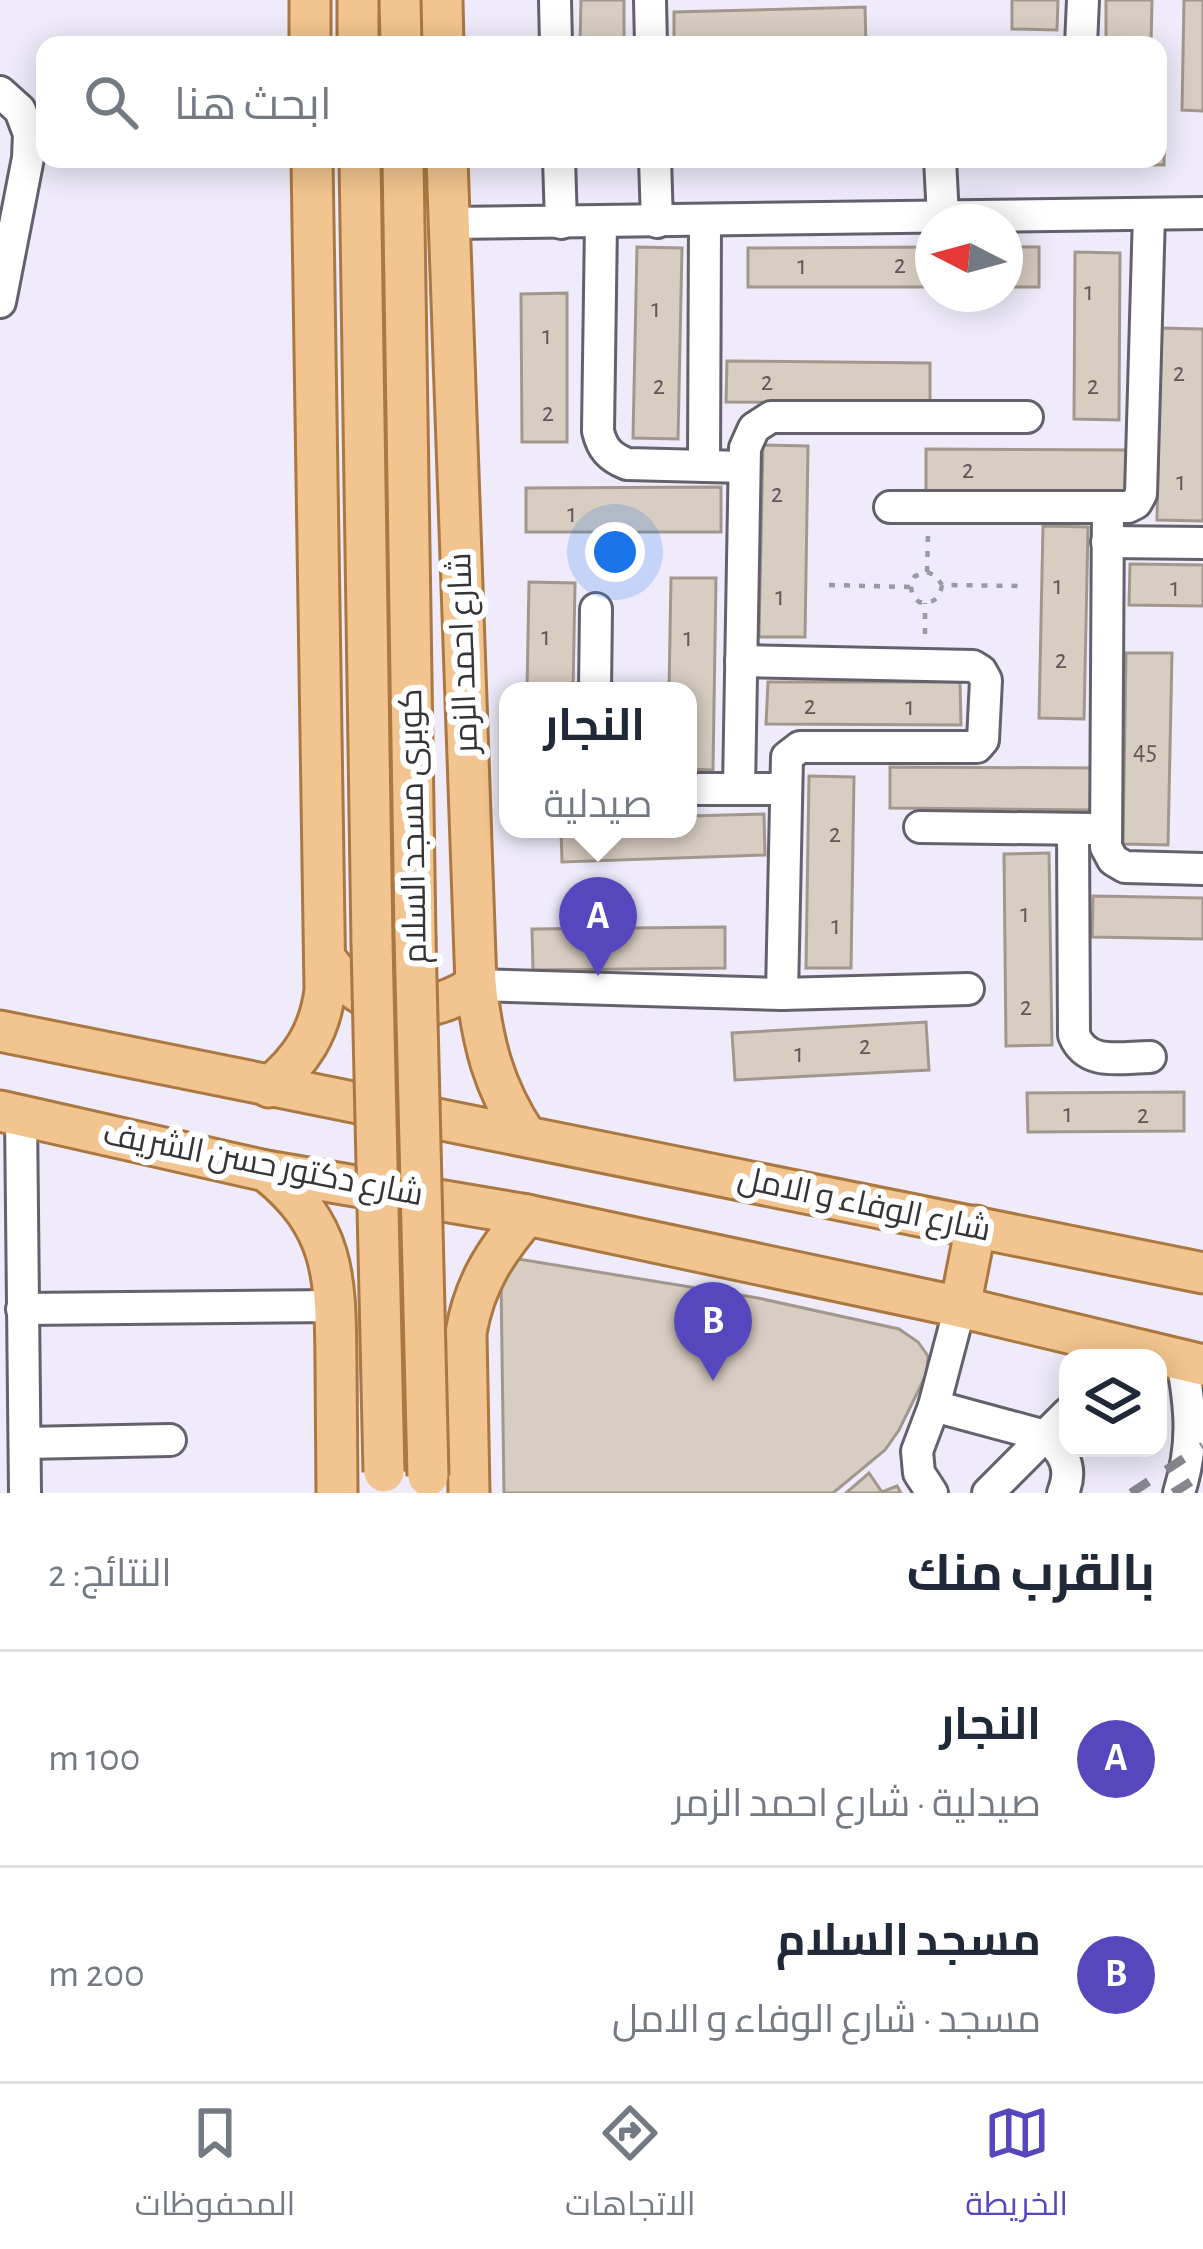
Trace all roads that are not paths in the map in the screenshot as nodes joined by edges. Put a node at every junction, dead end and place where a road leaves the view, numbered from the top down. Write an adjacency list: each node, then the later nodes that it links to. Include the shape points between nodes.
1 (310, 0): 8 (main road)
2 (358, 0): 9 (main road)
3 (400, 0): 10 (main road)
4 (442, 0): 11 (main road)
5 (555, 0): 12 (street)
6 (650, 0): 13 (street)
7 (1083, 0): 14 (street)
8 (310, 36)
9 (358, 36)
10 (401, 36)
11 (443, 36)
12 (556, 36)
13 (651, 36)
14 (1082, 36)
15 (0, 92): 33 (street, via 20,110 29,134)
16 (312, 168): 51 (main road)
17 (360, 168): 77 (main road, كوبرى مسجد السلام, bridge)
18 (403, 168): 78 (main road, كوبرى مسجد السلام, bridge)
19 (447, 168): 30 (main road, شارع احمد الزمر)
20 (560, 168): 31 (street)
21 (655, 168): 29 (street)
22 (940, 168): 23 (street)
23 (942, 204)
24 (1203, 213): 25 (street)
25 (1149, 214): 26 (street); 38 (street, via 1141,494 1133,506)
26 (1023, 216)
27 (915, 218): 28 (street)
28 (704, 221): 29 (street); 35 (street)
29 (657, 222): 32 (street)
30 (450, 224): 31 (street); 52 (main road, شارع احمد الزمر)
31 (561, 224): 32 (street)
32 (601, 224): 35 (street, via 600,442 627,464)
33 (0, 302)
34 (1027, 417): 36 (street, via 771,417 748,437)
35 (704, 466): 36 (street)
36 (744, 467): 42 (street)
37 (890, 507): 38 (street)
38 (1108, 507): 39 (street)
39 (1108, 542): 40 (street); 49 (street)
40 (1203, 543)
41 (596, 609): 43 (street)
42 (741, 662): 45 (street); 46 (street, via 973,666 984,675 977,747 800,747 787,757)
43 (595, 682)
44 (697, 789): 45 (street)
45 (739, 789): 46 (street)
46 (785, 789): 54 (street)
47 (920, 826): 48 (street)
48 (1073, 829): 49 (street); 56 (street, via 1074,1035 1095,1057)
49 (1106, 829): 50 (street, via 1108,854 1119,864)
50 (1203, 869)
51 (325, 958): 52 (main road, via 350,986 384,1004 422,1007); 57 (main road, via 317,1028)
52 (476, 985): 54 (street); 59 (main road, شارع احمد الزمر, via 496,1084)
53 (968, 989): 54 (street)
54 (782, 994)
55 (0, 1031): 57 (main road)
56 (1150, 1057)
57 (269, 1087): 59 (main road)
58 (10, 1113): 60 (main road, شارع دكتور حسن الشريف); 66 (street)
59 (526, 1136): 62 (main road, شارع الوفاء و الامل)
60 (266, 1171): 61 (main road, شارع دكتور حسن الشريف); 64 (main road, via 299,1202 322,1240)
61 (527, 1215): 65 (main road); 67 (main road, via 483,1275)
62 (976, 1226): 63 (main road, شارع الوفاء و الامل); 65 (main road)
63 (1203, 1274)
64 (335, 1306): 66 (street); 67 (main road, via 376,1280 408,1280 438,1294); 79 (main road)
65 (960, 1307): 68 (main road); 70 (street)
66 (22, 1309): 74 (street)
67 (466, 1333): 80 (main road)
68 (1114, 1349)
69 (1193, 1362): 75 (street, via 1179,1493)
70 (934, 1406): 72 (street); 81 (street, via 916,1462)
71 (1059, 1422): 72 (street)
72 (1046, 1436): 82 (street); 83 (street, via 1065,1458)
73 (170, 1440): 74 (street)
74 (25, 1443): 76 (street)
75 (1203, 1468)
76 (17, 1483)
77 (385, 1483)
78 (428, 1485)
79 (337, 1493)
80 (470, 1493)
81 (932, 1493)
82 (988, 1493)
83 (1063, 1493)

